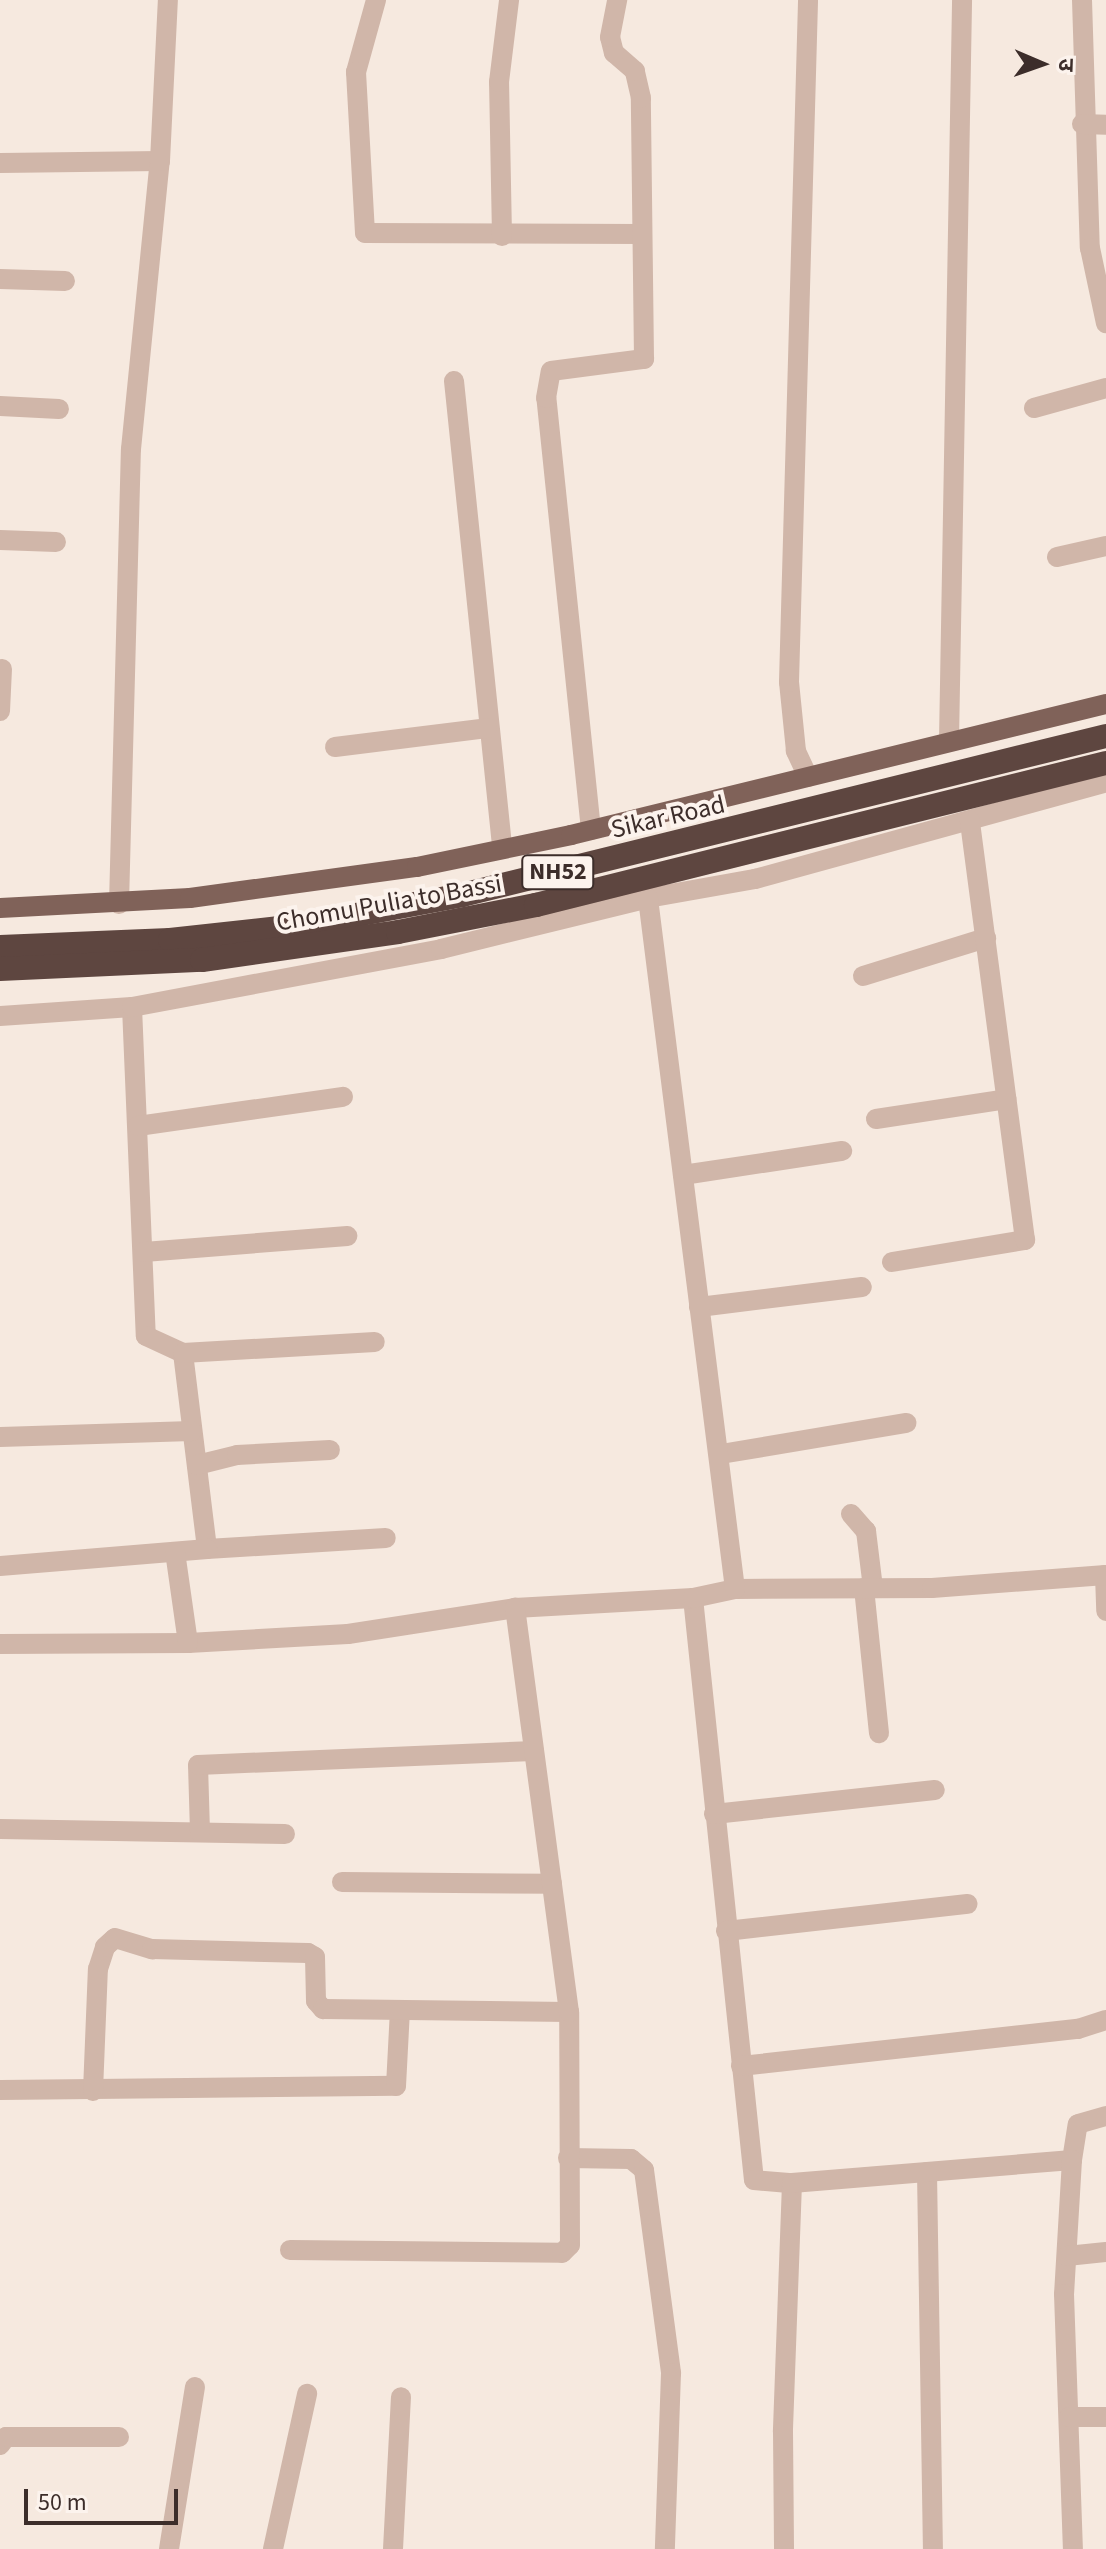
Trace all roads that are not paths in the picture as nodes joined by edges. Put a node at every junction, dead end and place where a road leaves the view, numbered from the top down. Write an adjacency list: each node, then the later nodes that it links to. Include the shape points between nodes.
1 (168, 0): 10 (street)
2 (376, 0): 13 (street, via 356,72 365,233)
3 (509, 0): 13 (street, via 499,82)
4 (617, 0): 12 (street, via 610,37 614,53 635,71 641,98)
5 (808, 0): 34 (street, via 789,682 796,751)
6 (962, 0): 31 (street)
7 (1082, 0): 8 (street)
8 (1082, 124): 9 (street); 16 (street, via 1090,248)
9 (1106, 125)
10 (160, 161): 11 (street); 40 (street, via 131,449)
11 (0, 163)
12 (641, 234): 13 (street); 37 (street, via 644,359 551,371 546,398)
13 (502, 236)
14 (0, 279): 15 (street)
15 (65, 281)
16 (1106, 323)
17 (454, 381): 29 (street)
18 (1106, 388): 20 (street)
19 (0, 406): 21 (street)
20 (1034, 408)
21 (59, 409)
22 (0, 540): 23 (street)
23 (56, 542)
24 (1106, 546): 25 (street)
25 (1057, 557)
26 (2, 669): 28 (street)
27 (1106, 704): 31 (main road)
28 (0, 711)
29 (487, 728): 32 (street); 38 (street)
30 (1106, 736): 43 (highway, Sikar Road / NH52, via 477,891 297,926 170,940)
31 (949, 741): 34 (main road)
32 (335, 747)
33 (1106, 763): 44 (highway, Chomu Pulia to Bassi / NH52, via 536,905 398,932 202,960)
34 (808, 777): 37 (main road)
35 (1106, 782): 36 (street)
36 (970, 821): 39 (street, via 755,879); 42 (street)
37 (591, 830): 38 (main road)
38 (502, 849): 40 (main road, via 317,884)
39 (648, 898): 46 (street, via 441,949); 53 (street)
40 (119, 904): 41 (main road)
41 (0, 908)
42 (986, 938): 45 (street); 49 (street)
43 (0, 947)
44 (0, 969)
45 (863, 976)
46 (132, 1007): 47 (street); 51 (street)
47 (0, 1016)
48 (343, 1097): 51 (street)
49 (1006, 1099): 50 (street); 56 (street, via 1025,1240)
50 (876, 1119)
51 (138, 1126): 55 (street)
52 (842, 1151): 53 (street)
53 (683, 1175): 58 (street)
54 (347, 1236): 55 (street)
55 (144, 1252): 60 (street, via 146,1336)
56 (892, 1262)
57 (862, 1287): 58 (street)
58 (699, 1307): 65 (street)
59 (375, 1342): 60 (street)
60 (183, 1353): 62 (street)
61 (906, 1423): 65 (street)
62 (192, 1431): 63 (street); 66 (street)
63 (0, 1437)
64 (330, 1450): 66 (street, via 237,1455)
65 (721, 1454): 74 (street)
66 (197, 1465): 69 (street)
67 (851, 1514): 73 (street, via 866,1531)
68 (386, 1538): 69 (street)
69 (207, 1549): 70 (street)
70 (175, 1552): 71 (street); 78 (street)
71 (0, 1566)
72 (1106, 1575): 73 (street); 77 (street)
73 (868, 1588): 74 (street); 80 (street)
74 (735, 1589): 75 (street)
75 (693, 1598): 76 (street); 83 (street)
76 (515, 1608): 78 (street, via 348,1634); 81 (street)
77 (1106, 1611)
78 (188, 1643): 79 (street)
79 (0, 1644)
80 (879, 1733)
81 (534, 1751): 85 (street, via 198,1765); 88 (street)
82 (935, 1790): 83 (street)
83 (714, 1814): 90 (street)
84 (0, 1829): 85 (street)
85 (200, 1832): 86 (street)
86 (285, 1834)
87 (342, 1882): 88 (street)
88 (552, 1884): 92 (street)
89 (967, 1904): 90 (street)
90 (726, 1931): 94 (street)
91 (400, 2010): 92 (street); 96 (street, via 396,2086); 96 (street, via 323,2009 316,2001 315,1957 308,1953 152,1949 115,1938 105,1947 98,1969)
92 (569, 2012): 98 (street)
93 (1106, 2020): 94 (street, via 1078,2029)
94 (741, 2066): 101 (street, via 754,2180)
95 (0, 2090): 96 (street)
96 (93, 2091)
97 (1106, 2116): 99 (street, via 1078,2124)
98 (568, 2158): 102 (street, via 570,2245 562,2253); 115 (street, via 631,2159 644,2170 671,2373)
99 (1072, 2160): 100 (street); 104 (street)
100 (927, 2172): 101 (street); 117 (street)
101 (792, 2183): 116 (street)
102 (290, 2250)
103 (1106, 2252): 104 (street)
104 (1067, 2256): 108 (street)
105 (195, 2387): 112 (street)
106 (307, 2394): 113 (street)
107 (401, 2397): 114 (street)
108 (1069, 2417): 109 (street); 118 (street)
109 (1106, 2417)
110 (119, 2437): 111 (street, via 6,2437)
111 (0, 2445)
112 (169, 2549)
113 (273, 2549)
114 (393, 2549)
115 (665, 2549)
116 (784, 2549)
117 (933, 2549)
118 (1073, 2549)

